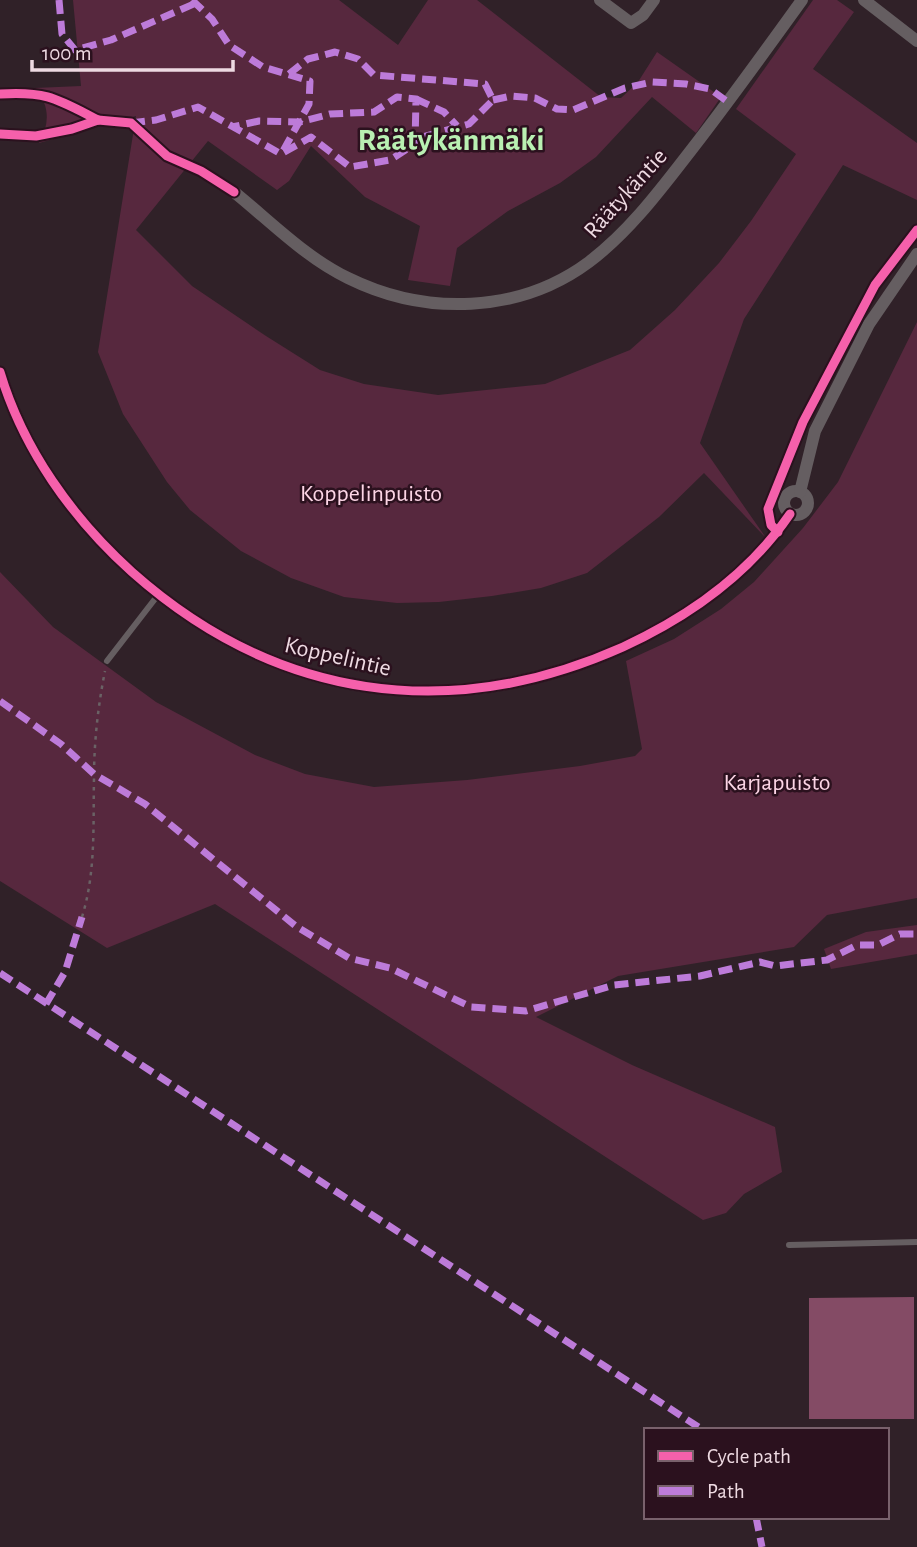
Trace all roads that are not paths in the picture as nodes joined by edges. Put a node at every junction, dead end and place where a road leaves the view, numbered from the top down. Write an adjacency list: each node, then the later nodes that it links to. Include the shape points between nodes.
1 (600, 0): 2 (street, via 631,23)
2 (654, 0)
3 (803, 0): 6 (street, Räätykäntie, via 649,205 590,261 535,291 466,305 405,299 374,289 321,262)
4 (864, 0): 5 (street)
5 (917, 41)
6 (234, 192)
7 (917, 254): 9 (street, Koppelintie, via 869,324 834,394 816,431 800,492 786,497 790,514 757,555 698,606 593,660 487,688 390,690 304,673 230,642)
8 (0, 372): 9 (street, Koppelintie, via 22,431 71,507)
9 (158, 595): 10 (lane)
10 (107, 661)
11 (917, 1242): 12 (lane)
12 (789, 1245)

